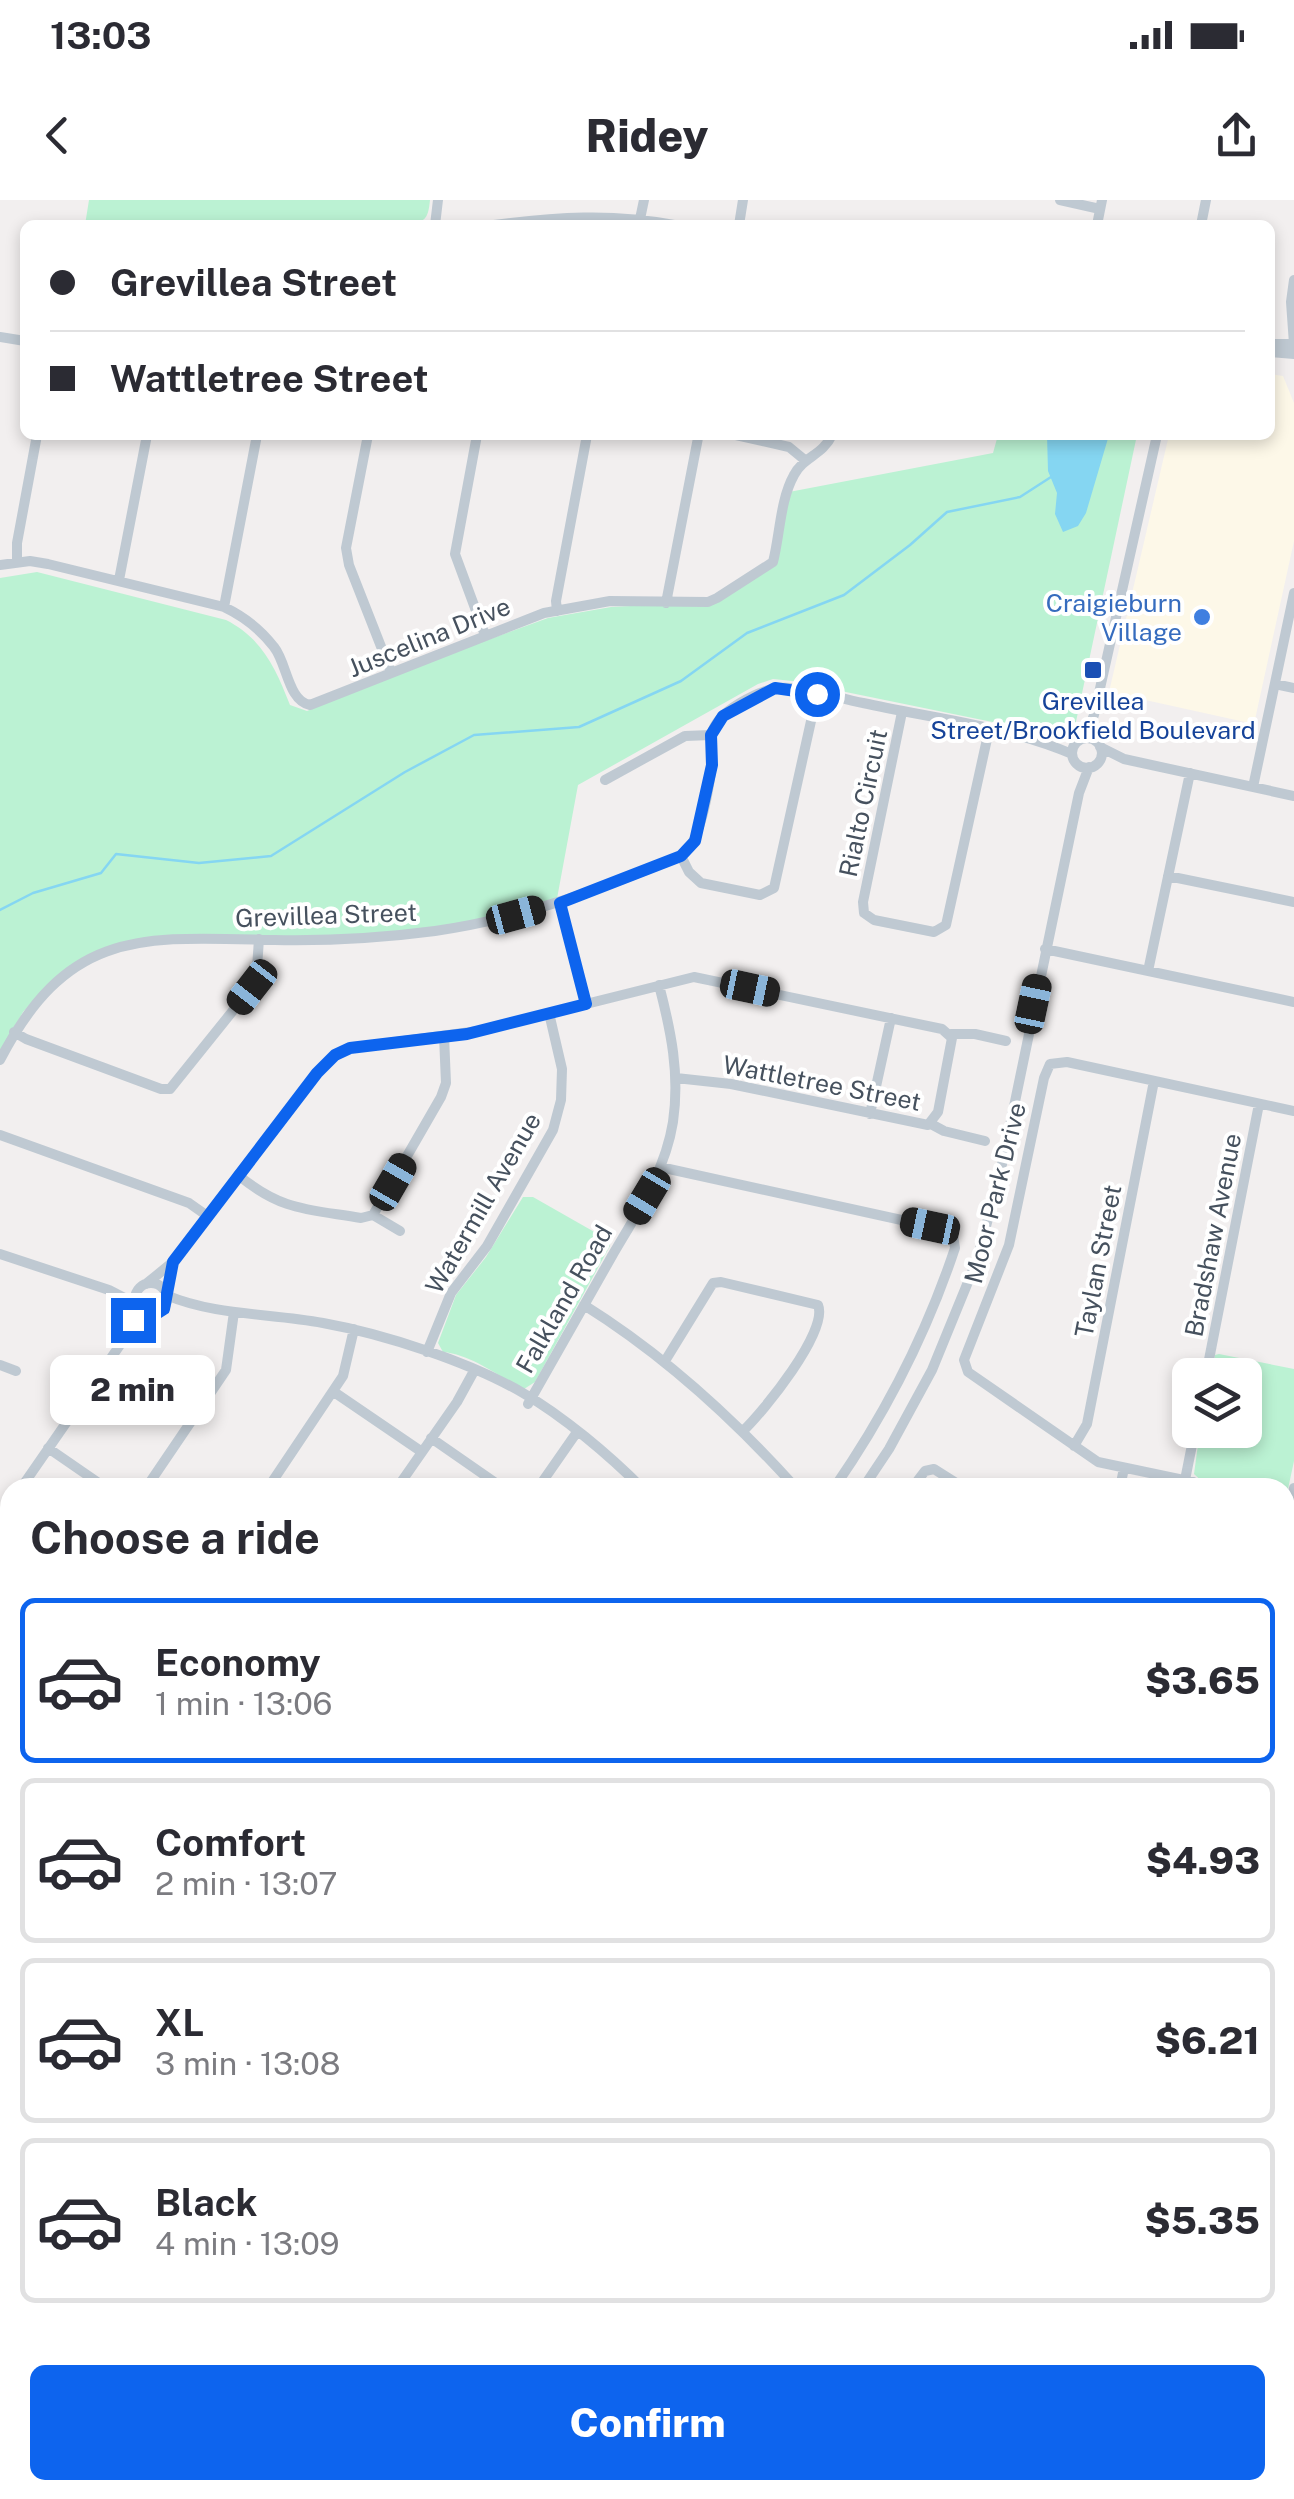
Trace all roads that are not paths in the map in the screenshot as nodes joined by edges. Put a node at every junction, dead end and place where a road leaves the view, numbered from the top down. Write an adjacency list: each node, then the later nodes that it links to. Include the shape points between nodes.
1 (560, 200): 5 (street)
2 (644, 200): 6 (street)
3 (1060, 200): 4 (street)
4 (1102, 204)
5 (562, 216): 6 (street); 7 (street)
6 (640, 219): 8 (street)
7 (532, 220)
8 (646, 220)
9 (1294, 280): 10 (street)
10 (1294, 344)
11 (36, 440): 22 (street)
12 (146, 440): 24 (street)
13 (257, 440): 27 (street)
14 (367, 440): 30 (street, via 346,548)
15 (476, 440): 29 (street, via 456,554)
16 (587, 440): 28 (street)
17 (698, 440): 26 (street)
18 (761, 440): 21 (street, via 790,446)
19 (829, 440): 21 (street, Juscelina Drive)
20 (1156, 440): 37 (street)
21 (806, 461): 26 (street, Juscelina Drive, via 794,475 772,562 708,602)
22 (17, 562): 23 (street, Juscelina Drive); 24 (street, Juscelina Drive)
23 (0, 565)
24 (119, 580): 27 (street, Juscelina Drive)
25 (1294, 592): 31 (street)
26 (666, 603): 28 (street, Juscelina Drive, via 610,601)
27 (224, 607): 30 (street, Juscelina Drive, via 271,643 305,705)
28 (557, 610): 29 (street, Juscelina Drive)
29 (484, 635): 30 (street, Juscelina Drive)
30 (391, 672)
31 (1275, 684): 32 (street); 40 (street)
32 (1294, 688)
33 (817, 694): 34 (street); 36 (street, via 764,692 723,716); 42 (street, via 774,888 760,895 701,883)
34 (902, 712): 35 (street); 35 (street, Rialto Circuit, via 863,902 864,914 874,920 934,932 948,923)
35 (989, 730): 37 (street)
36 (711, 735): 39 (street, via 685,736); 42 (street, via 712,765 697,832)
37 (1087, 752): 38 (street); 47 (street)
38 (1190, 773): 40 (street); 43 (street)
39 (605, 780)
40 (1253, 787): 41 (street)
41 (1294, 796)
42 (681, 856): 45 (street, Grevillea Street)
43 (1168, 876): 44 (street); 48 (street)
44 (1294, 902)
45 (560, 903): 46 (street, Grevillea Street, via 432,931); 51 (street)
46 (260, 939): 54 (street, Grevillea Street, via 157,940 109,950 46,990); 54 (street, via 256,982 170,1089)
47 (1045, 948): 48 (street); 110 (street, via 976,1260 932,1370)
48 (1148, 971): 50 (street)
49 (659, 985): 51 (street); 53 (street, via 702,978); 59 (street, Falkland Road)
50 (1294, 1002)
51 (586, 1004): 52 (street)
52 (550, 1014): 56 (street); 84 (street, Watermill Avenue, via 562,1086 553,1130 451,1293)
53 (891, 1018): 55 (street); 63 (street)
54 (14, 1032): 58 (street, Grevillea Street)
55 (951, 1034): 57 (street); 64 (street, Wattletree Street)
56 (444, 1036): 68 (street, via 361,1045 335,1055); 70 (street, via 441,1098)
57 (1006, 1040)
58 (0, 1060)
59 (676, 1078): 63 (street, Wattletree Street); 67 (street, Falkland Road)
60 (1154, 1081): 61 (street, Moor Park Drive); 95 (street, Taylan Street, via 1086,1424); 95 (street, Moor Park Drive, via 1062,1061 1048,1066 1009,1245 964,1360 968,1372)
61 (1260, 1104): 62 (street, Moor Park Drive); 85 (street, Bradshaw Avenue)
62 (1294, 1111)
63 (870, 1114): 64 (street, Wattletree Street)
64 (931, 1124): 66 (street)
65 (0, 1135): 69 (street, via 189,1203)
66 (985, 1141)
67 (660, 1167): 78 (street, Falkland Road); 109 (street, via 953,1235 955,1248 916,1348)
68 (238, 1175): 69 (street); 70 (street, via 285,1206)
69 (206, 1215): 73 (street)
70 (373, 1215): 71 (street)
71 (400, 1231)
72 (0, 1254): 75 (street)
73 (173, 1262): 74 (street); 76 (street)
74 (143, 1286): 75 (street); 76 (street, via 157,1284); 77 (street)
75 (109, 1290): 77 (street)
76 (166, 1293): 79 (street); 81 (street, via 166,1305)
77 (136, 1305): 81 (street); 83 (street)
78 (584, 1305): 86 (street); 91 (street, Falkland Road)
79 (197, 1307): 80 (street); 81 (street)
80 (234, 1312): 82 (street); 102 (street, via 226,1370)
81 (155, 1314): 83 (street)
82 (354, 1329): 84 (street); 90 (street)
83 (128, 1332): 96 (street)
84 (428, 1352): 89 (street)
85 (1209, 1358)
86 (665, 1361): 92 (street); 92 (street, via 713,1283 818,1304 820,1321 780,1388)
87 (0, 1365): 88 (street)
88 (16, 1371)
89 (474, 1371): 91 (street); 94 (street)
90 (334, 1392): 98 (street); 103 (street)
91 (529, 1400): 93 (street)
92 (743, 1431): 108 (street)
93 (576, 1432): 106 (street); 107 (street)
94 (431, 1438): 98 (street); 105 (street)
95 (1074, 1446): 99 (street, Moor Park Drive)
96 (48, 1448): 100 (street); 101 (street)
97 (1191, 1448): 115 (street)
98 (422, 1452): 104 (street)
99 (1124, 1468): 113 (street); 114 (street, Moor Park Drive)
100 (27, 1478)
101 (92, 1478)
102 (153, 1478)
103 (275, 1478)
104 (404, 1478)
105 (489, 1478)
106 (545, 1478)
107 (630, 1478)
108 (787, 1478)
109 (841, 1478)
110 (870, 1478)
111 (920, 1478): 112 (street, via 934,1469)
112 (948, 1478)
113 (1122, 1478)
114 (1175, 1478)
115 (1185, 1478)

